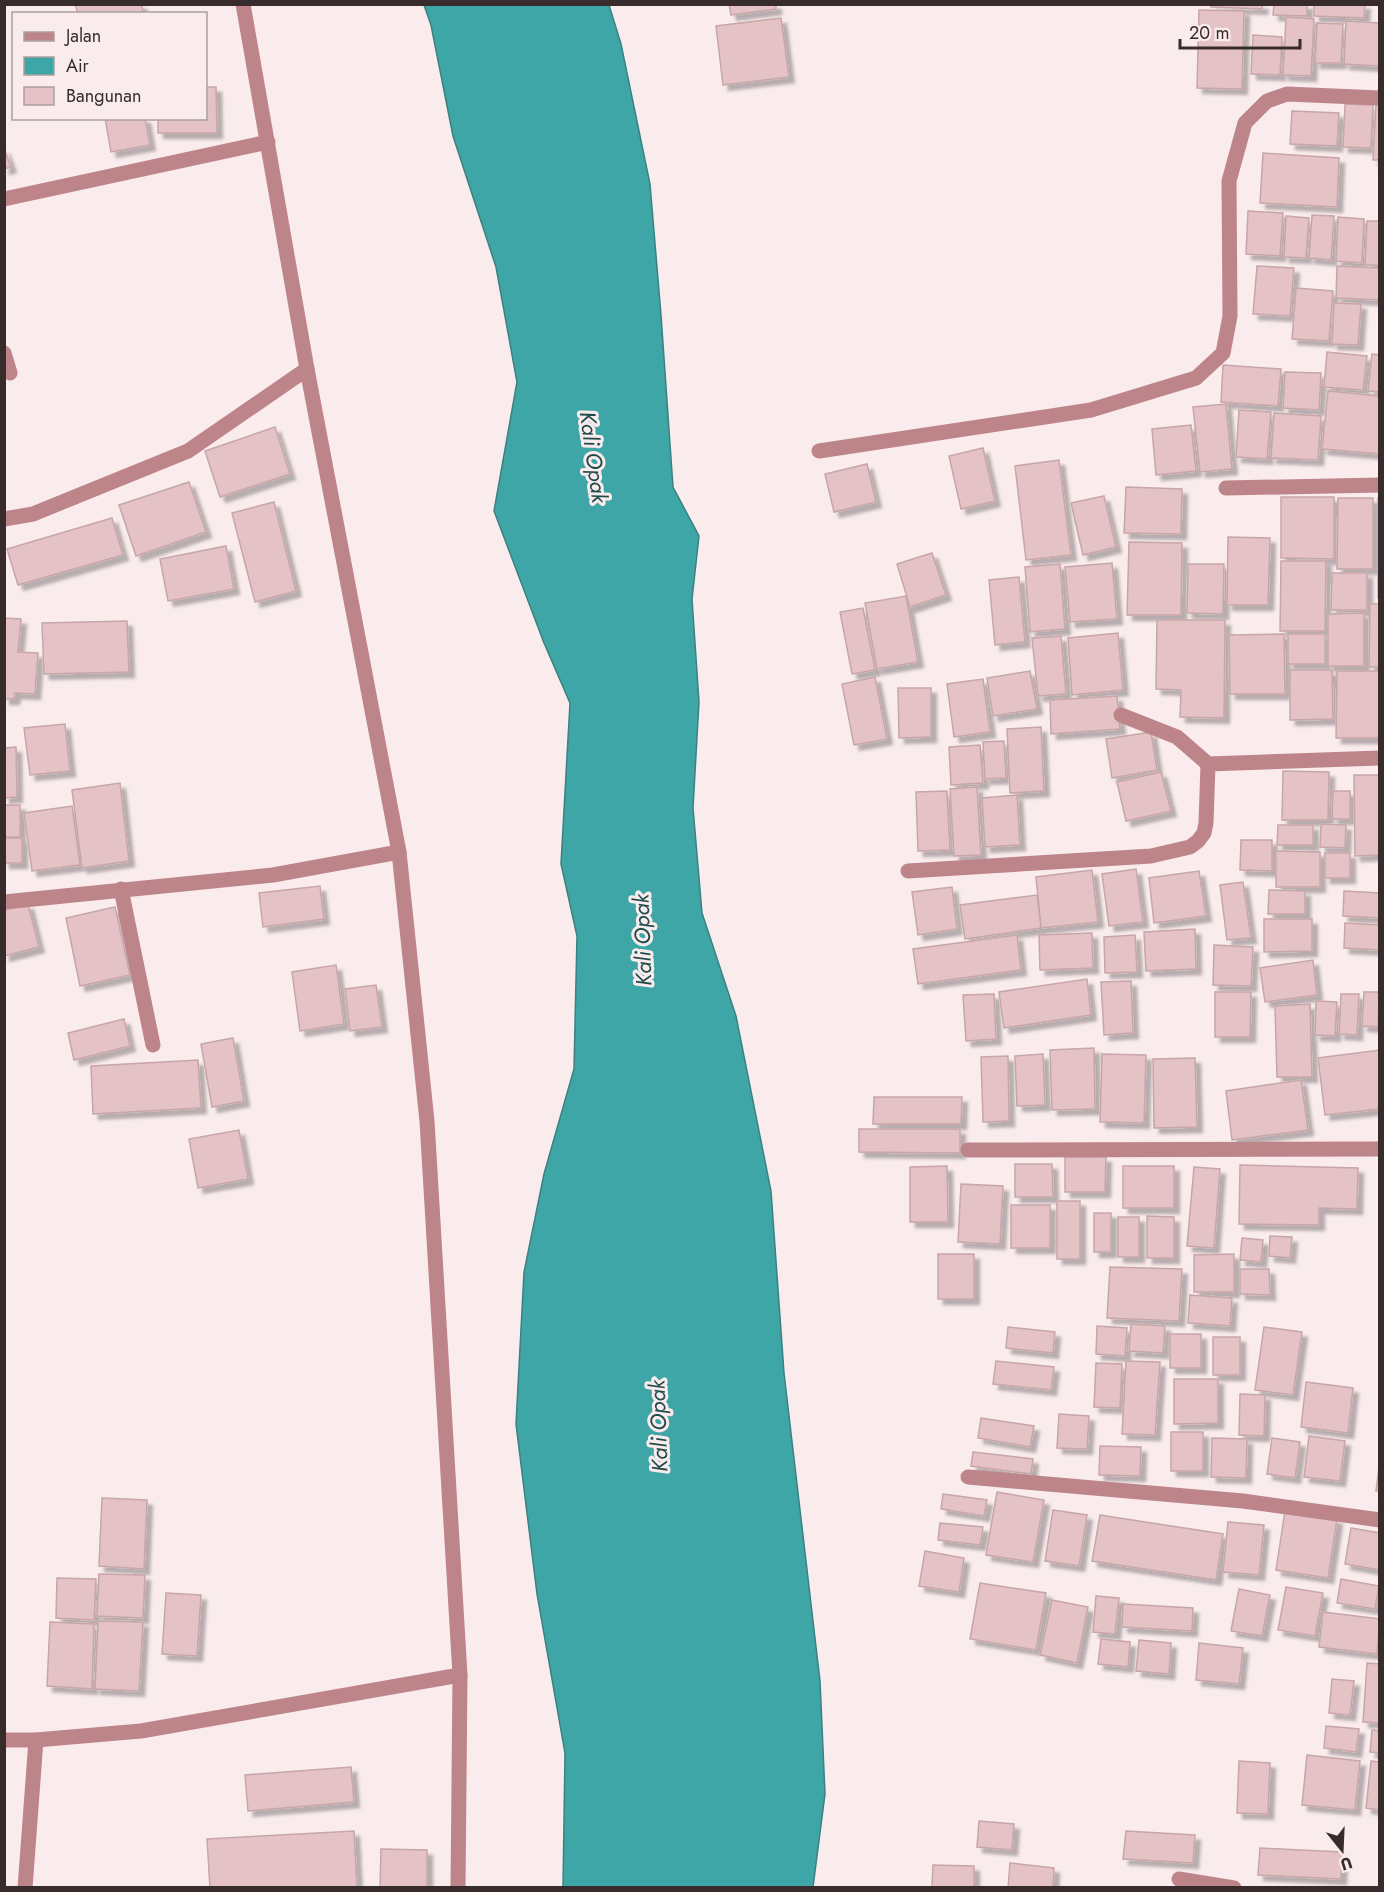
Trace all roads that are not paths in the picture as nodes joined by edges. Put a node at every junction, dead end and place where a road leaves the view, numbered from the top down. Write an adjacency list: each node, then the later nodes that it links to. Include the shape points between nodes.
1 (243, 4): 3 (street)
2 (1380, 98): 8 (street, via 1287,94 1267,101 1245,123 1229,182 1230,316 1223,353 1196,378 1091,410)
3 (268, 142): 4 (street); 6 (street)
4 (4, 199)
5 (4, 353): 7 (street)
6 (307, 369): 11 (street, via 188,450 33,514); 15 (street)
7 (9, 374)
8 (819, 451)
9 (1380, 485): 10 (street)
10 (1226, 488)
11 (4, 519)
12 (1121, 716): 14 (street, via 1177,737)
13 (1380, 758): 14 (street)
14 (1208, 764): 16 (street, via 1204,833 1190,848 1150,856)
15 (399, 852): 17 (street, via 273,875); 24 (street, via 427,1121)
16 (908, 871)
17 (121, 889): 18 (street); 19 (street)
18 (4, 902)
19 (153, 1045)
20 (1380, 1149): 21 (street)
21 (968, 1150)
22 (968, 1477): 23 (street, via 1243,1501)
23 (1380, 1520)
24 (460, 1675): 26 (street, via 141,1731); 29 (street)
25 (4, 1740): 26 (street)
26 (36, 1740): 28 (street)
27 (1179, 1879): 30 (street)
28 (25, 1887)
29 (458, 1887)
30 (1234, 1887)

